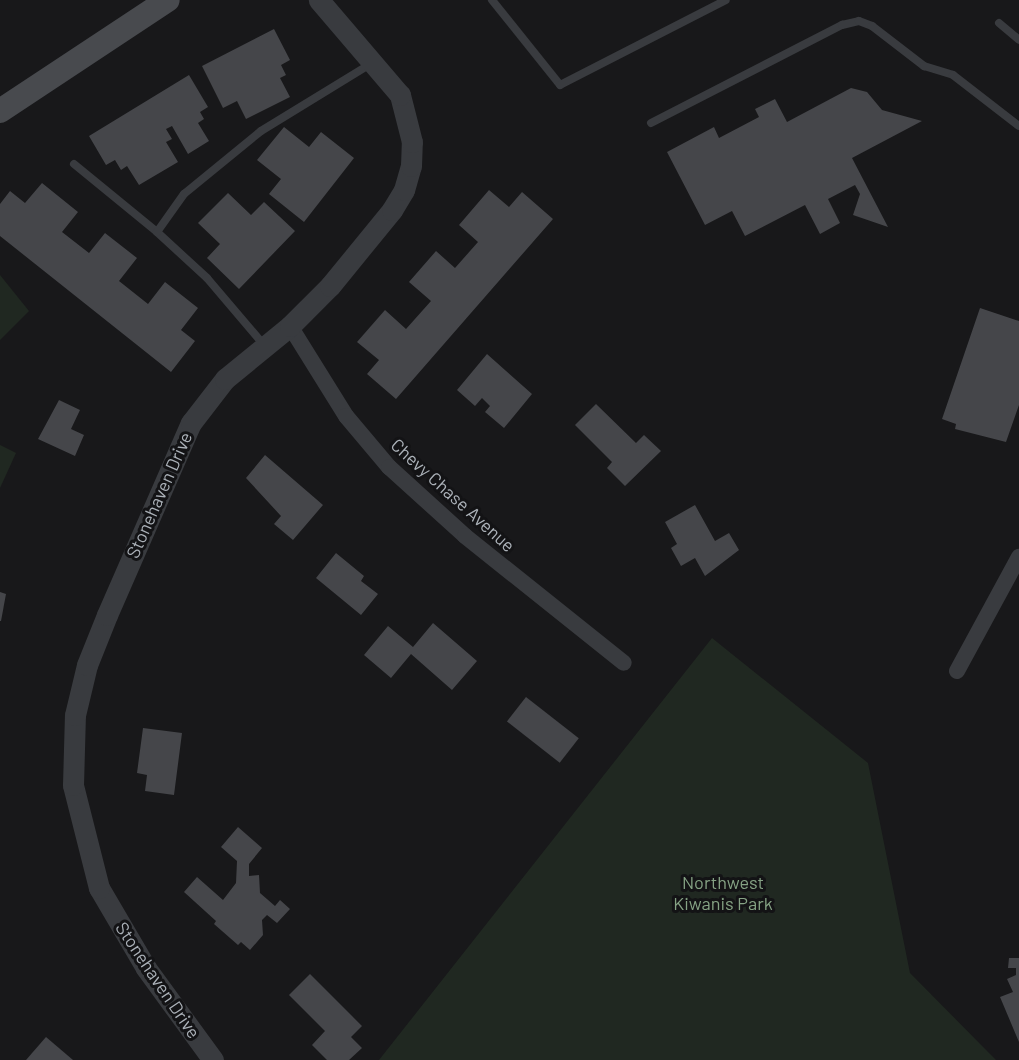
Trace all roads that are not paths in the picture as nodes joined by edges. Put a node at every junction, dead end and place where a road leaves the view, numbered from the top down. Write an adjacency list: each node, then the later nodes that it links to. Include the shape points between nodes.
1 (168, 0): 8 (main road)
2 (319, 0): 7 (street, Stonehaven Drive)
3 (492, 0): 4 (lane, via 560,85)
4 (726, 0)
5 (999, 23): 6 (lane)
6 (1019, 40)
7 (372, 62): 12 (lane, via 261,131 184,194); 13 (street, Stonehaven Drive, via 400,95 408,119 411,166 404,190 338,277)
8 (0, 111)
9 (651, 123): 10 (lane, via 842,25 858,21 872,26 924,66 953,75)
10 (1019, 126)
11 (74, 164): 12 (lane)
12 (157, 232): 14 (lane, via 207,278)
13 (290, 326): 14 (street, Stonehaven Drive); 16 (street, Chevy Chase Avenue, via 346,416 389,467 465,536)
14 (265, 346): 18 (street, Stonehaven Drive, via 212,393 191,423 87,664 75,715 72,754 73,785 99,888 146,969)
15 (1019, 557): 17 (street)
16 (624, 663)
17 (957, 671)
18 (213, 1060)

